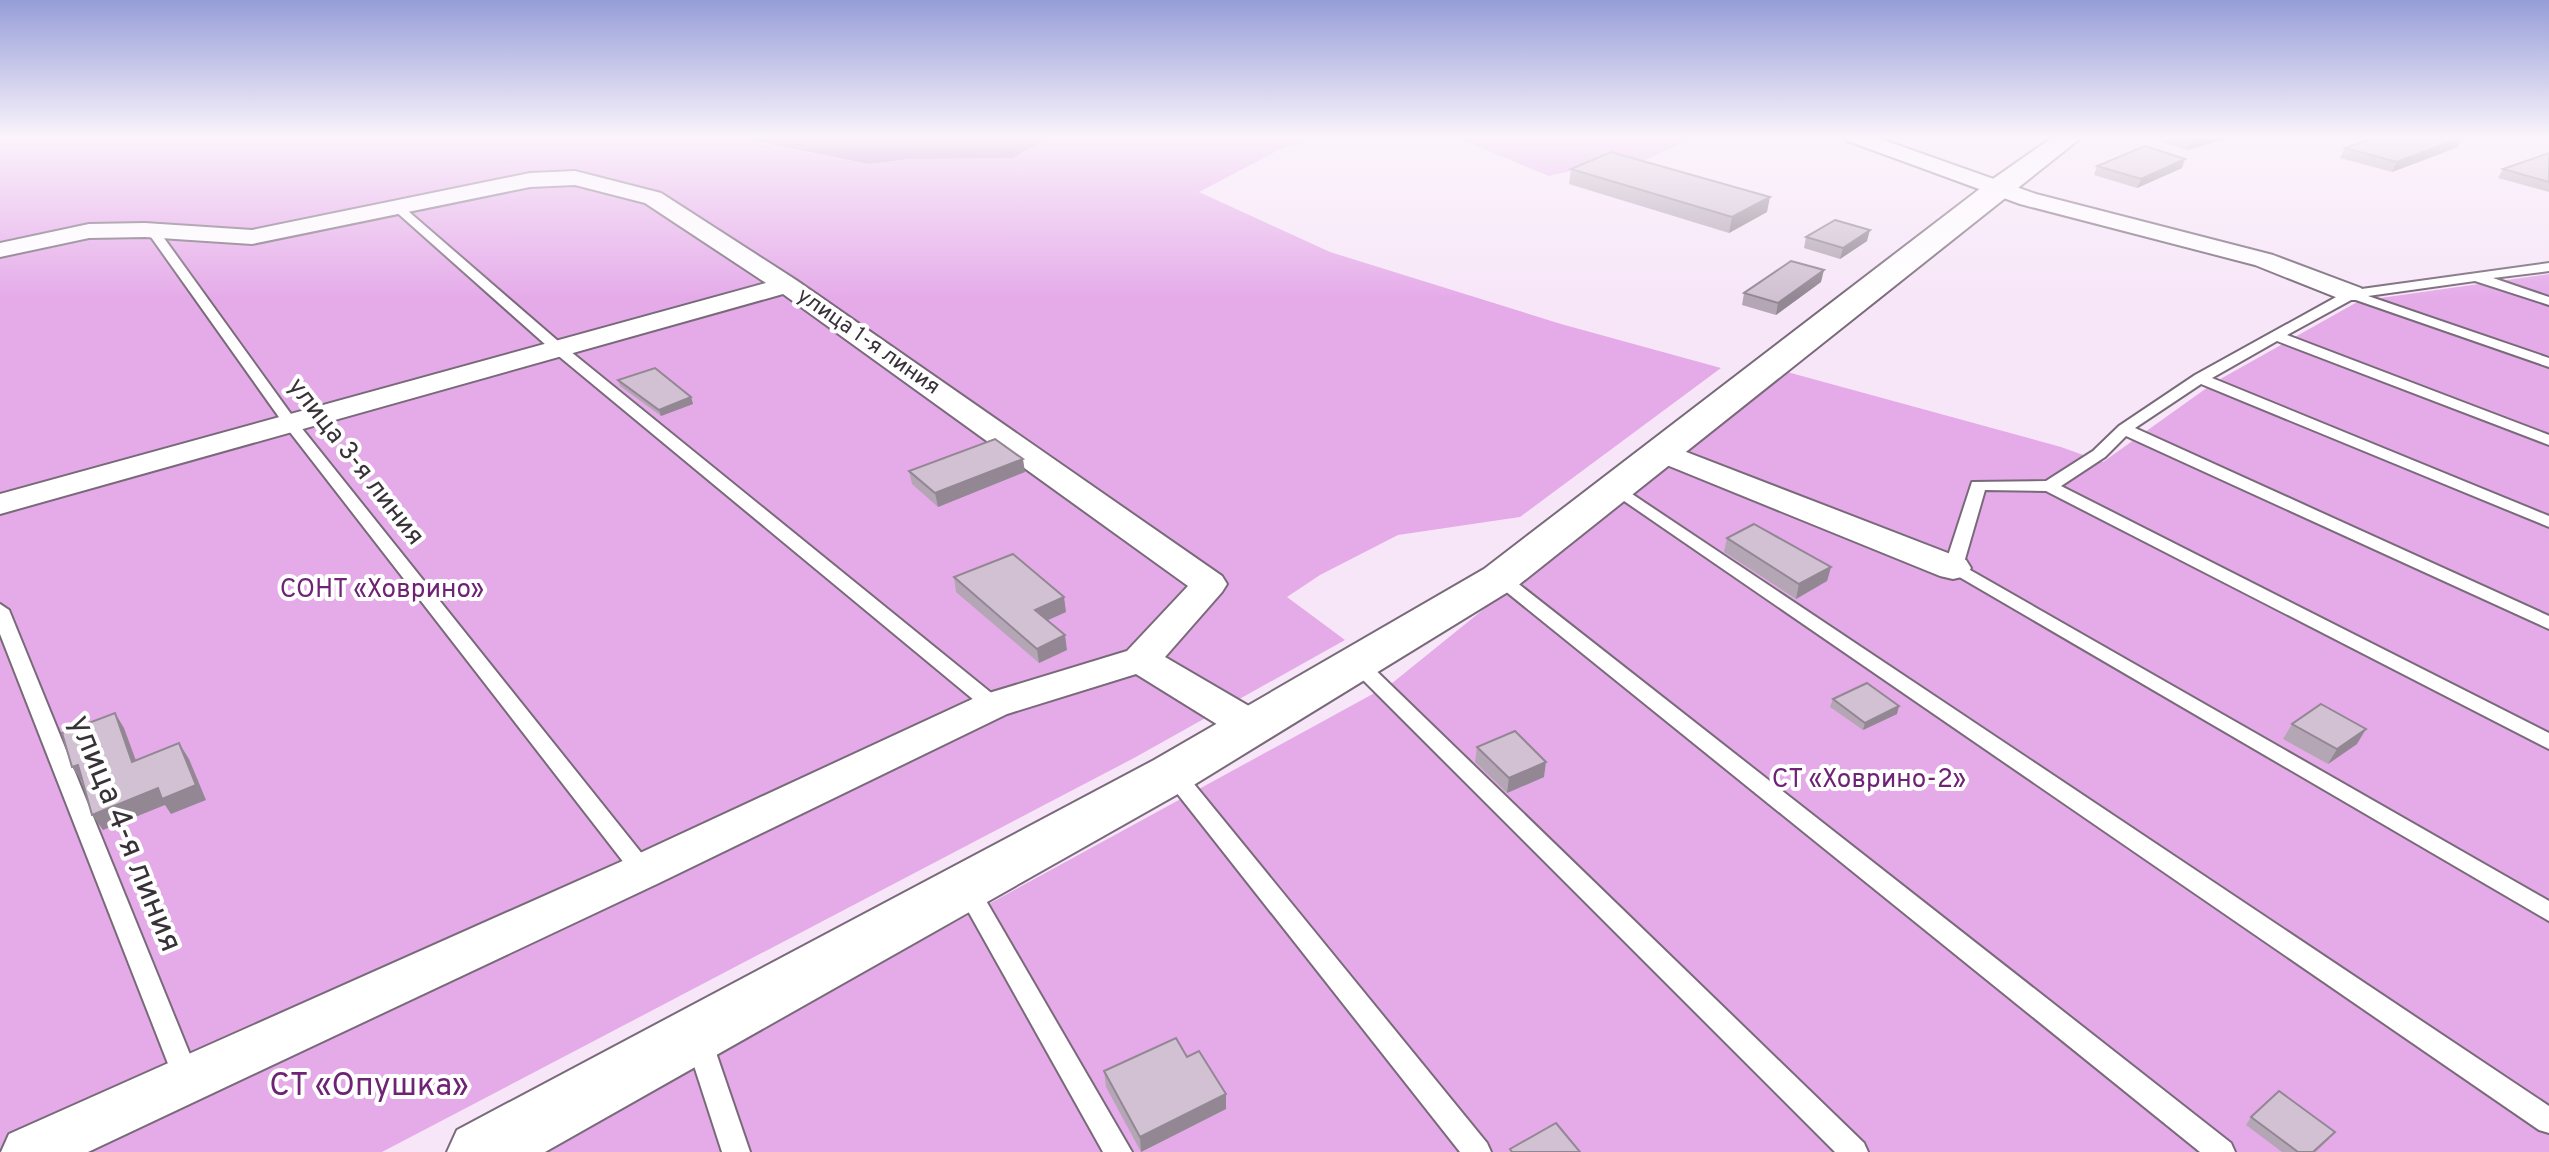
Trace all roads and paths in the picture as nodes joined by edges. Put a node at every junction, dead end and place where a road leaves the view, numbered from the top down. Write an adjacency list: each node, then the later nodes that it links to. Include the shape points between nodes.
1 (477, 191): 5 (street, улица 1-я линия)
2 (625, 191): 10 (street, улица 1-я линия, via 653,198)
3 (1995, 191): 20 (street)
4 (2009, 191): 11 (street, via 2264,260)
5 (397, 207): 6 (street, улица 1-я линия, via 252,237); 14 (lane)
6 (152, 230): 7 (street, улица 1-я линия, via 89,231); 17 (lane, улица 3-я линия)
7 (0, 250)
8 (2549, 267): 9 (lane)
9 (2475, 277): 11 (lane); 12 (lane)
10 (787, 285): 14 (street); 29 (street, улица 1-я линия, via 1209,584)
11 (2352, 294): 13 (lane); 15 (lane)
12 (2549, 301)
13 (2276, 336): 16 (lane); 19 (lane)
14 (560, 350): 17 (street); 31 (lane)
15 (2549, 363)
16 (2200, 378): 18 (lane); 24 (lane)
17 (291, 424): 23 (street); 35 (lane, улица 3-я линия)
18 (2124, 429): 21 (lane, via 2099,454); 28 (lane)
19 (2549, 440)
20 (1663, 452): 22 (street); 25 (street)
21 (2049, 486): 25 (lane, via 1978,485); 33 (lane)
22 (1617, 489): 26 (street); 40 (lane)
23 (0, 504)
24 (2549, 522)
25 (1953, 568): 37 (lane)
26 (1500, 578): 30 (street); 47 (lane)
27 (0, 610): 39 (lane, улица 4-я линия)
28 (2549, 623)
29 (1141, 660): 31 (street); 32 (street)
30 (1357, 663): 32 (street); 46 (lane)
31 (993, 705): 35 (street)
32 (1251, 726): 34 (street)
33 (2549, 742)
34 (1173, 773): 36 (street); 45 (lane)
35 (643, 871): 39 (street)
36 (966, 886): 38 (street); 44 (lane)
37 (2549, 912)
38 (697, 1034): 42 (street); 43 (lane)
39 (188, 1081): 41 (street)
40 (2549, 1121)
41 (29, 1152)
42 (481, 1152)
43 (736, 1152)
44 (1118, 1152)
45 (1477, 1152)
46 (1854, 1152)
47 (2221, 1152)

